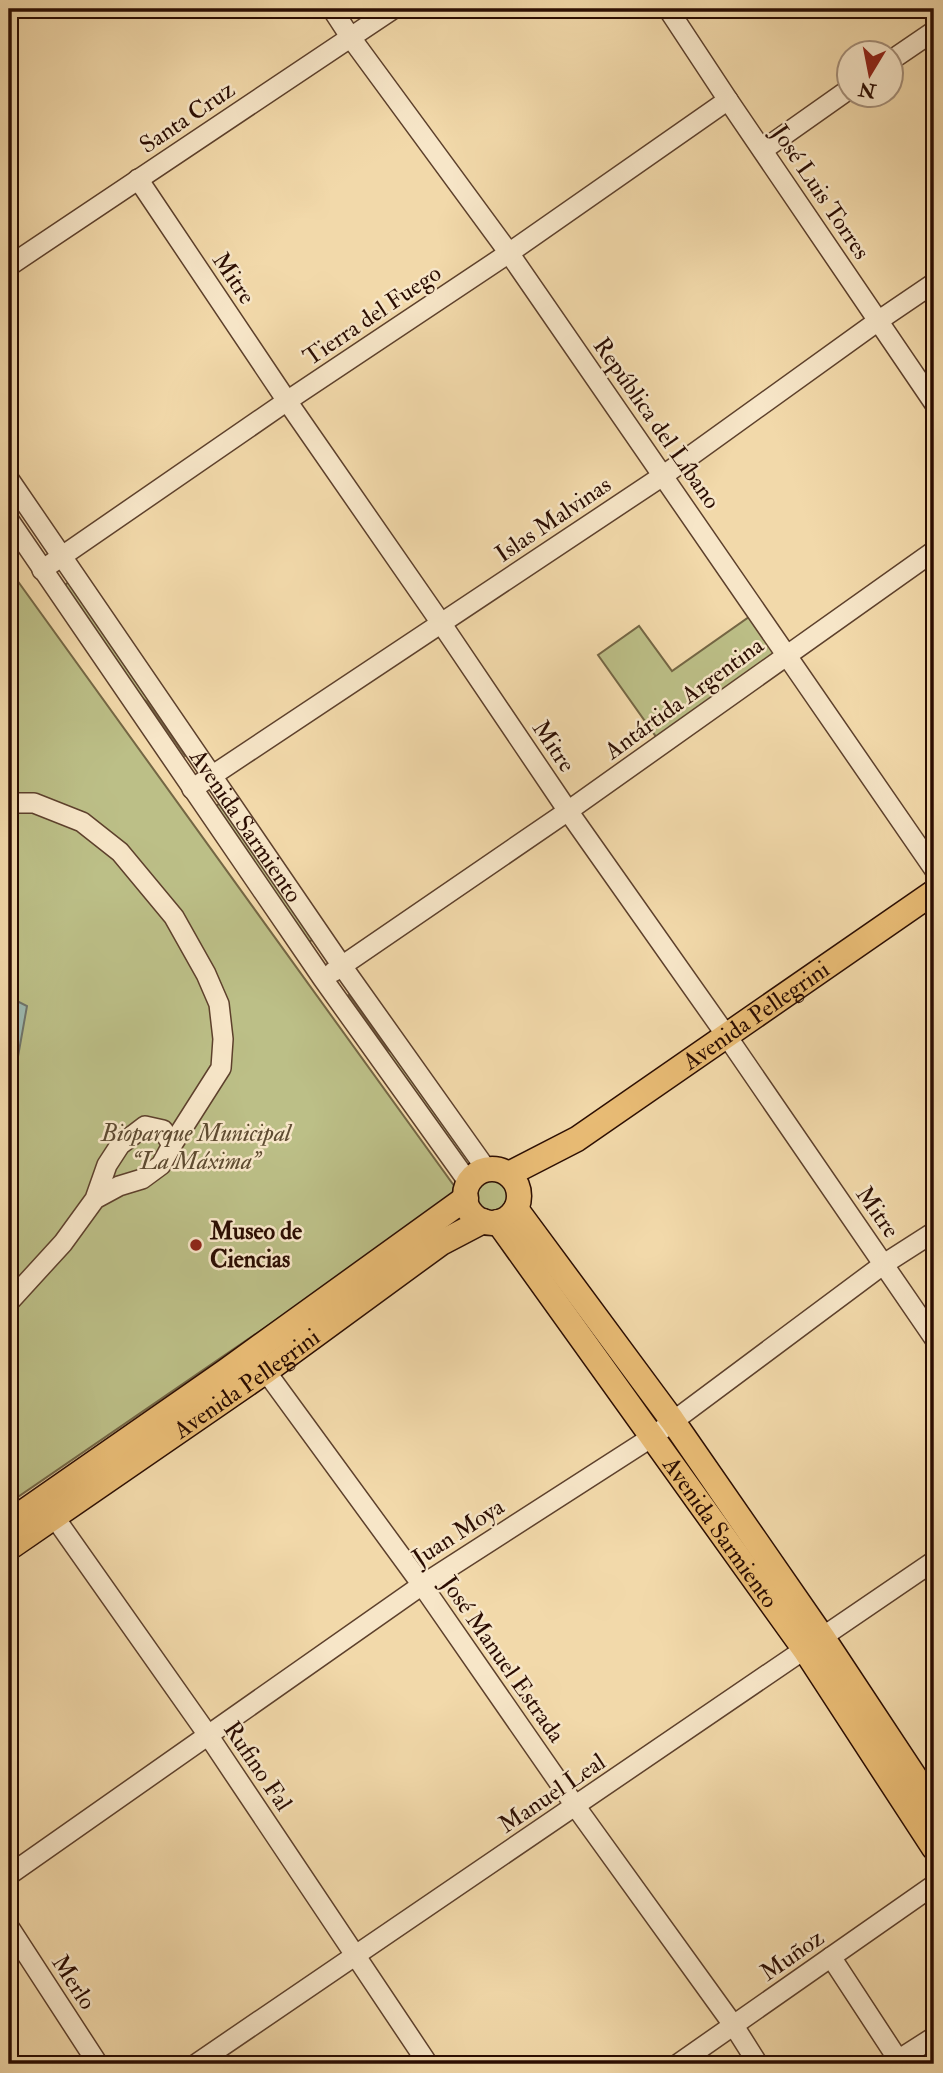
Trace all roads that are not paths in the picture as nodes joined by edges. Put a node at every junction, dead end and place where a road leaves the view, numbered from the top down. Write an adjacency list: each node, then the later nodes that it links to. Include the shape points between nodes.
1 (332, 9): 5 (street, República del Líbano)
2 (393, 9): 5 (street, Santa Cruz)
3 (668, 9): 7 (street, José Luis Torres)
4 (934, 31): 6 (street)
5 (351, 37): 10 (street, Santa Cruz); 11 (street, República del Líbano)
6 (904, 52)
7 (728, 100): 9 (street, José Luis Torres); 11 (street, Tierra del Fuego)
8 (834, 100): 9 (street)
9 (763, 150): 14 (street, José Luis Torres)
10 (138, 179): 12 (street, Santa Cruz); 15 (street, Mitre)
11 (509, 253): 15 (street, Tierra del Fuego); 17 (street, República del Líbano)
12 (9, 266)
13 (934, 283): 14 (street, Islas Malvinas)
14 (878, 321): 16 (street, José Luis Torres); 17 (street, Islas Malvinas)
15 (287, 401): 21 (street, Tierra del Fuego); 23 (street, Mitre)
16 (934, 402)
17 (664, 475): 23 (street, Islas Malvinas); 24 (street, República del Líbano)
18 (9, 479): 21 (street, Avenida Sarmiento)
19 (9, 520): 22 (street, Avenida Sarmiento)
20 (934, 551): 24 (street, Antártida Argentina)
21 (62, 558): 22 (street, Tierra del Fuego); 25 (street, Avenida Sarmiento)
22 (42, 570): 26 (street, Avenida Sarmiento)
23 (442, 623): 25 (street, Islas Malvinas); 28 (street, Mitre)
24 (786, 655): 28 (street, Antártida Argentina); 29 (street, República del Líbano)
25 (212, 775): 26 (street, Islas Malvinas); 31 (street, Avenida Sarmiento)
26 (192, 789): 32 (street, Avenida Sarmiento)
27 (9, 803): 35 (street, via 34,803 82,822 120,852 174,917 206,974 219,1004 221,1068)
28 (568, 811): 31 (street, Antártida Argentina); 33 (street, Mitre)
29 (934, 869)
30 (934, 892): 33 (main road, Avenida Pellegrini)
31 (342, 965): 32 (street, Antártida Argentina); 36 (street, Avenida Sarmiento)
32 (323, 979): 36 (street, Avenida Sarmiento)
33 (726, 1035): 34 (main road, Avenida Pellegrini); 40 (street, Mitre)
34 (577, 1139): 36 (main road, Avenida Pellegrini); 38 (main road, Avenida Pellegrini)
35 (172, 1146): 37 (street, via 161,1165 142,1179); 37 (street, via 163,1130 145,1126 120,1145)
36 (483, 1181): 38 (main road, via 519,1189); 38 (main road, via 473,1214); 43 (main road, Avenida Pellegrini)
37 (95, 1199): 41 (street)
38 (504, 1212): 43 (main road, Avenida Pellegrini, via 441,1243); 44 (main road, Avenida Sarmiento); 45 (main road, Avenida Sarmiento)
39 (934, 1232): 40 (street, Juan Moya)
40 (884, 1264): 42 (street, Mitre); 44 (street, Juan Moya)
41 (9, 1303)
42 (934, 1338)
43 (259, 1362): 46 (main road, Avenida Pellegrini); 50 (street, José Manuel Estrada)
44 (672, 1420): 45 (street, Juan Moya); 51 (main road, Avenida Sarmiento)
45 (652, 1437): 50 (street, Juan Moya); 51 (main road, Avenida Sarmiento)
46 (47, 1508): 47 (main road, Avenida Pellegrini); 48 (main road, Avenida Pellegrini); 52 (street, Rufino Fal)
47 (9, 1522)
48 (9, 1548)
49 (934, 1561): 51 (street, Manuel Leal)
50 (422, 1585): 52 (street, Juan Moya); 54 (street, José Manuel Estrada)
51 (814, 1644): 53 (main road, Avenida Sarmiento); 54 (street, Manuel Leal); 55 (main road, Avenida Sarmiento)
52 (208, 1735): 56 (street, Juan Moya); 59 (street, Rufino Fal)
53 (934, 1806)
54 (576, 1807): 59 (street, Manuel Leal); 61 (street, José Manuel Estrada)
55 (934, 1848)
56 (9, 1875)
57 (934, 1885): 60 (street, Muñoz)
58 (9, 1927): 64 (street, Merlo)
59 (355, 1955): 65 (street, Manuel Leal); 66 (street, Rufino Fal)
60 (831, 1957): 61 (street, Muñoz); 63 (street)
61 (734, 2026): 67 (street, Muñoz); 68 (street, José Manuel Estrada)
62 (933, 2041): 63 (street)
63 (899, 2062)
64 (98, 2064)
65 (196, 2064)
66 (428, 2064)
67 (678, 2064)
68 (758, 2064)

